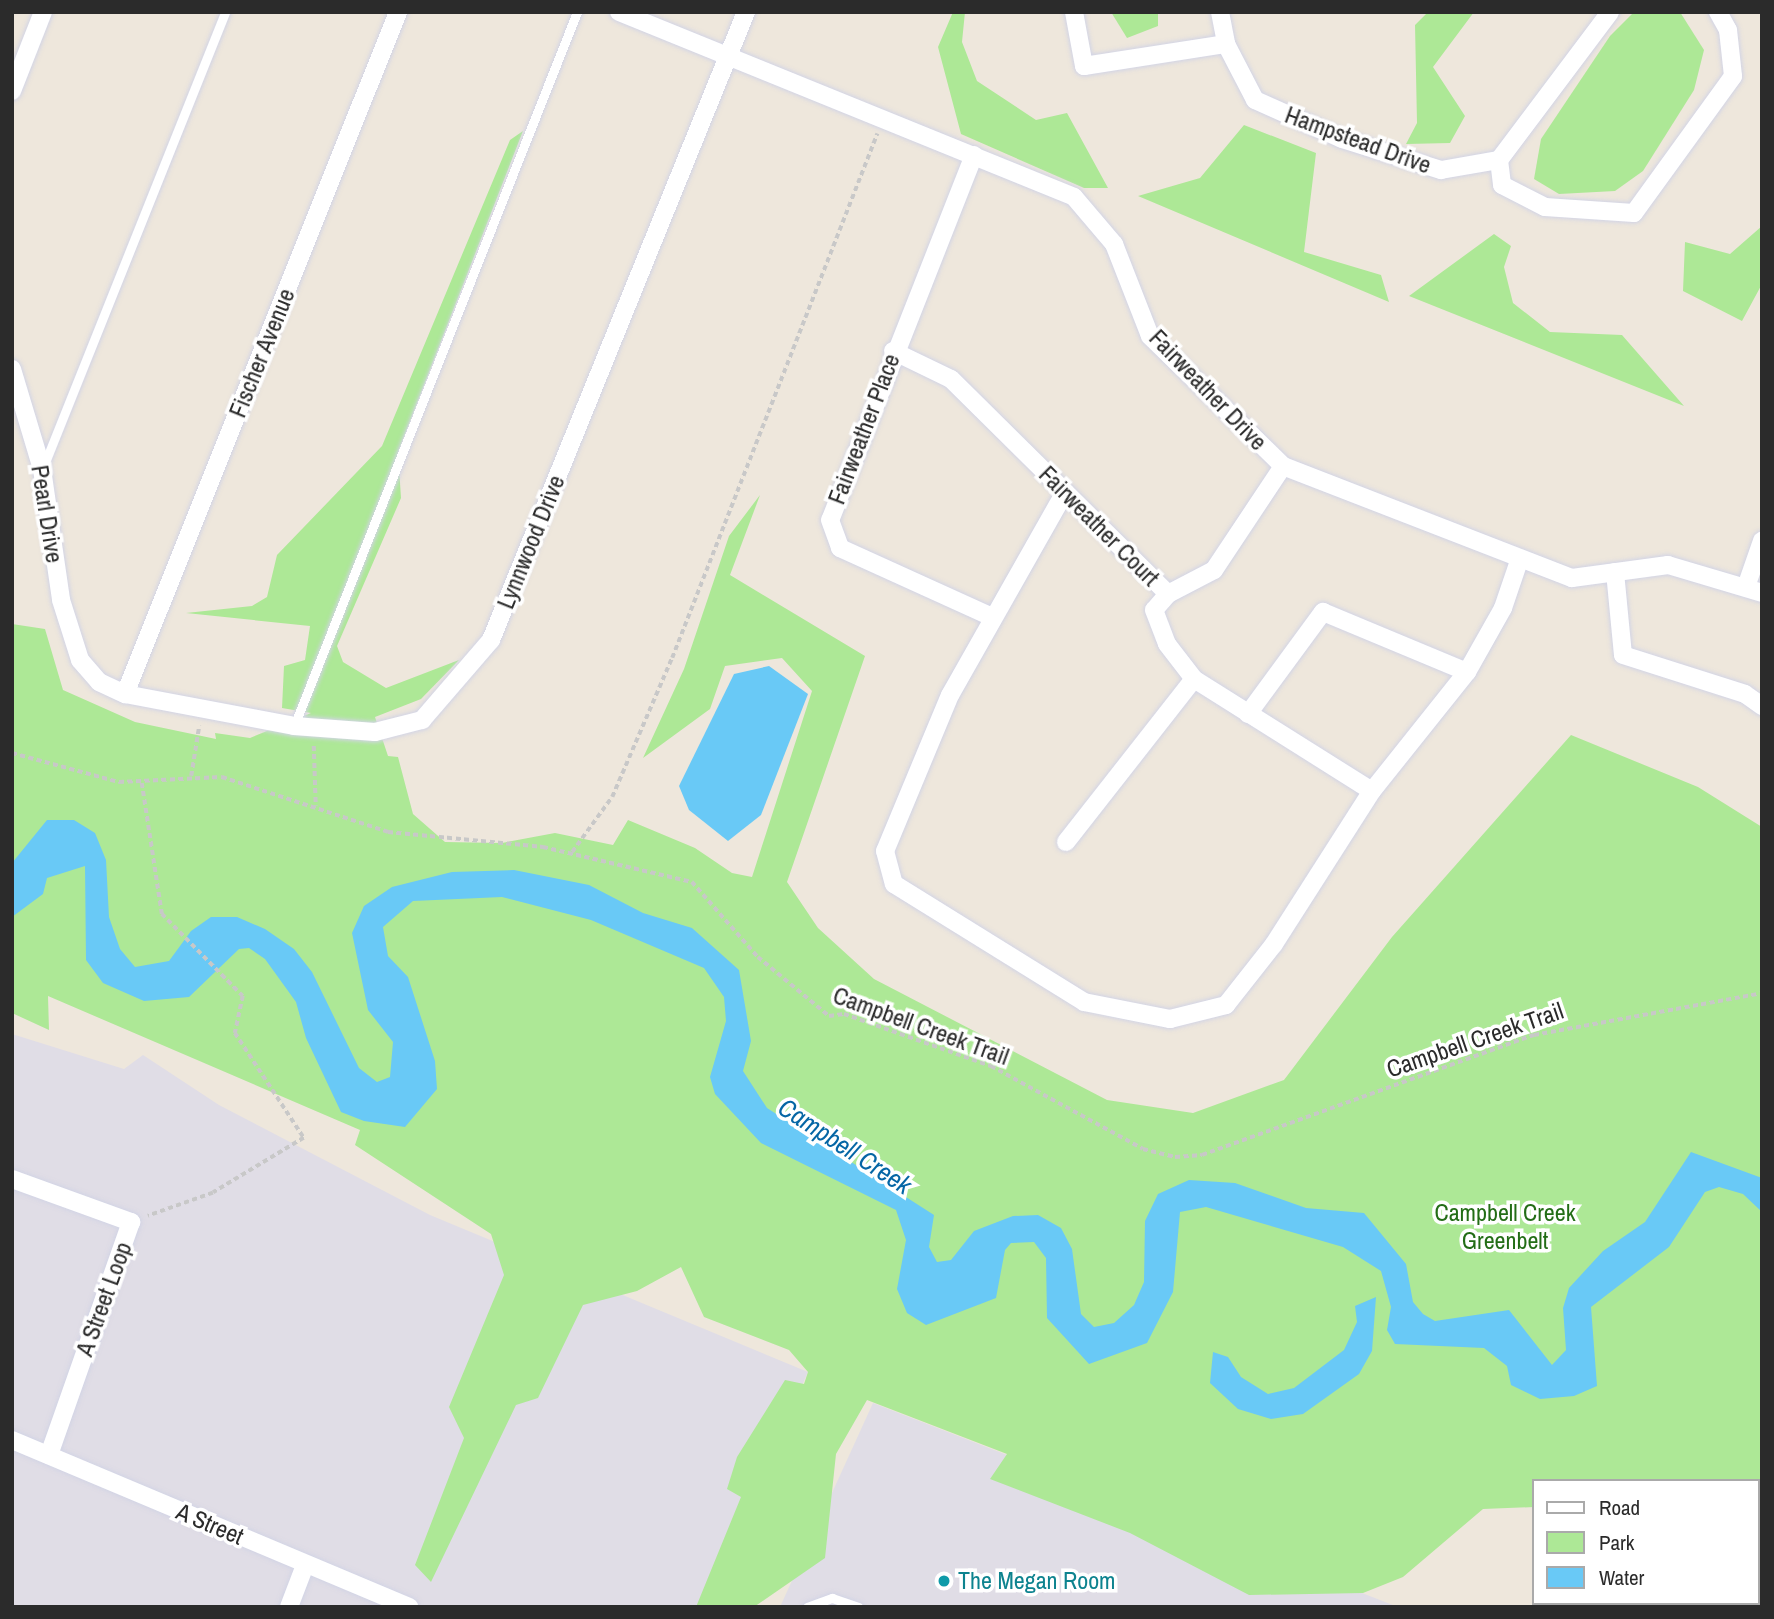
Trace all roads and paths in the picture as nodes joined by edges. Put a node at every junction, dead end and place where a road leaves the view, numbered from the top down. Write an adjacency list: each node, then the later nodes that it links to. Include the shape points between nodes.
1 (43, 12): 13 (street)
2 (225, 12): 20 (lane)
3 (398, 12): 31 (street, Fischer Avenue)
4 (577, 12): 35 (lane)
5 (619, 12): 12 (street, Fairweather Drive)
6 (746, 12): 12 (street, Lynnwood Drive)
7 (1074, 12): 11 (street, via 1084,66)
8 (1220, 12): 11 (street, Hampstead Drive)
9 (1610, 12): 16 (street)
10 (1718, 12): 16 (street, via 1728,30 1733,76 1634,213 1545,207 1502,185)
11 (1226, 44): 16 (street, Hampstead Drive, via 1255,100 1342,139 1441,170)
12 (729, 54): 14 (street, Fairweather Drive); 35 (street, Lynnwood Drive, via 491,640 455,689 422,720 374,732)
13 (12, 91)
14 (883, 118): 15 (street, Fairweather Drive); 42 (path, via 667,670 612,797)
15 (974, 155): 17 (street, Fairweather Place); 19 (street, Fairweather Drive, via 1074,197 1114,244 1150,336)
16 (1499, 160)
17 (893, 351): 21 (street, Fairweather Court, via 951,379); 27 (street, Fairweather Place, via 830,520 840,548)
18 (12, 369): 20 (street, Pearl Drive)
19 (1283, 466): 23 (street, Fairweather Drive); 26 (street, Fairweather Court, via 1214,570)
20 (42, 470): 28 (street, Pearl Drive, via 61,600)
21 (1065, 492): 26 (street, Fairweather Court); 27 (street)
22 (1762, 541): 25 (street)
23 (1519, 561): 24 (street, Fairweather Drive, via 1572,578); 29 (street, via 1503,608)
24 (1615, 572): 25 (street, Fairweather Drive, via 1668,565); 32 (street, via 1623,655 1745,694)
25 (1754, 589)
26 (1168, 594): 30 (street, via 1154,610 1167,644)
27 (992, 617): 39 (street, via 950,695 885,851 894,884 1084,1002 1170,1019 1226,1005 1274,944)
28 (80, 660): 31 (street, Lynnwood Drive, via 99,682)
29 (1467, 672): 34 (street, via 1323,612); 39 (street)
30 (1194, 678): 34 (street); 41 (street)
31 (125, 694): 33 (street, Lynnwood Drive)
32 (1762, 706)
33 (202, 710): 35 (street, Lynnwood Drive); 37 (path)
34 (1248, 714): 39 (street)
35 (302, 727): 40 (path, via 320,767)
36 (12, 753): 38 (path, Campbell Creek Trail)
37 (191, 776): 38 (path, Campbell Creek Trail); 40 (path, Campbell Creek Trail, via 222,777)
38 (142, 783): 45 (path, via 162,914 243,996 235,1033 303,1138 213,1193)
39 (1372, 791)
40 (316, 806): 42 (path, Campbell Creek Trail, via 388,832)
41 (1066, 842)
42 (572, 852): 43 (path, Campbell Creek Trail, via 700,886 758,957 829,1016 844,1014 991,1066 1143,1149 1175,1157 1202,1155 1534,1035)
43 (1762, 992)
44 (12, 1180): 45 (street, A Street Loop)
45 (131, 1222): 47 (street, A Street Loop)
46 (12, 1440): 47 (street, A Street)
47 (49, 1455): 48 (street, A Street)
48 (305, 1565): 49 (street); 50 (street, A Street)
49 (289, 1607)
50 (409, 1607)
51 (807, 1607): 52 (lane, via 832,1598)
52 (858, 1607)

